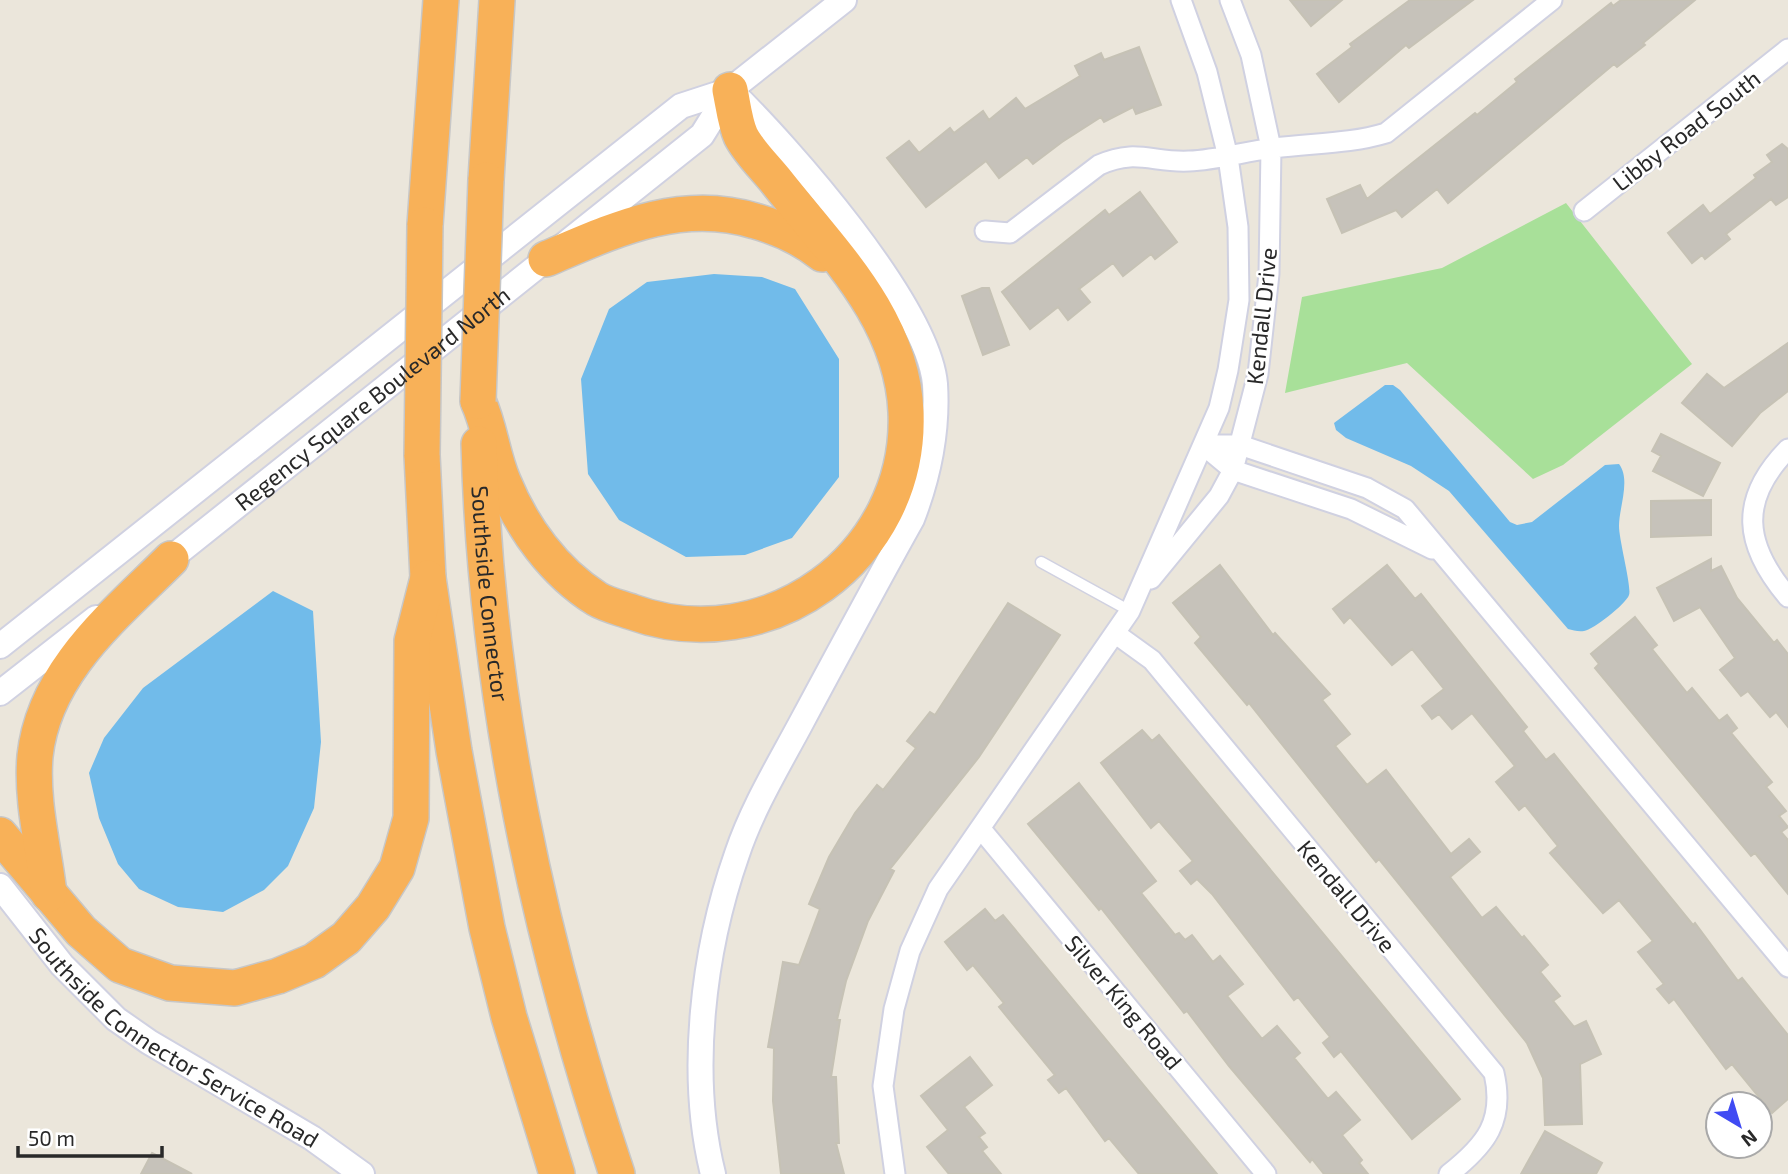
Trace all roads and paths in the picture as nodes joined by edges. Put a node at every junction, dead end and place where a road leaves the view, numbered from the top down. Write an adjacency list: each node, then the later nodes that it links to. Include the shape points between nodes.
1 (441, 0): 23 (highway, bridge, via 425,225 422,455)
2 (497, 0): 15 (highway, Southside Connector, bridge)
3 (844, 0): 8 (street, Regency Square Boulevard North)
4 (1181, 0): 10 (street, Kendall Drive, via 1207,72)
5 (1230, 0): 9 (street, Kendall Drive, via 1251,55)
6 (1552, 0): 9 (street, via 1386,133 1355,141)
7 (1788, 49): 11 (street, Libby Road South)
8 (730, 90): 13 (street, Regency Square Boulevard North, via 702,135); 14 (highway, via 741,136); 27 (street, Regency Square Boulevard North, via 681,106); 37 (street, via 766,125 868,251 913,318 934,381 934,442 928,479 912,519 775,771 737,852 716,928 704,1004 701,1077)
9 (1271, 148): 10 (street); 17 (street, Kendall Drive, via 1269,274 1258,374)
10 (1228, 157): 12 (street, via 1186,161 1136,154 1115,158 1010,233); 16 (street, Kendall Drive, via 1238,227 1239,300 1219,408)
11 (1584, 211)
12 (985, 230)
13 (546, 259): 14 (highway, via 647,218 710,212 784,229); 21 (street, Regency Square Boulevard North)
14 (855, 282): 15 (highway, via 883,321 896,351 906,411 906,452 886,513 860,550 811,593 777,610 728,625 663,623 598,600 548,557 521,520 502,479)
15 (479, 406): 36 (highway, Southside Connector, via 488,595 523,831 553,966)
16 (1203, 445): 17 (street); 19 (street); 25 (street, Kendall Drive)
17 (1240, 445): 19 (street, Kendall Drive); 20 (street, via 1367,488 1405,509)
18 (1788, 449): 24 (street, via 1767,472 1757,492 1753,520 1756,549)
19 (1233, 470): 20 (street, via 1351,509); 25 (street, Kendall Drive, via 1219,496)
20 (1440, 554): 33 (street)
21 (171, 559): 28 (street, Regency Square Boulevard North); 32 (highway, via 85,645 61,680 42,722 35,796)
22 (1041, 562): 25 (lane)
23 (428, 578): 32 (highway, via 412,641 411,818 397,868 373,907 346,938 314,961 235,988 170,983 120,965 81,931); 35 (highway, via 449,726 487,928)
24 (1788, 597)
25 (1131, 606): 26 (street, Kendall Drive)
26 (1116, 634): 29 (street, Kendall Drive); 40 (street, Kendall Drive, via 1152,660 1493,1073 1500,1099 1491,1130)
27 (0, 646)
28 (0, 693)
29 (981, 829): 38 (street, Kendall Drive, via 938,889 910,951 894,1009 883,1086); 39 (street, Silver King Road)
30 (0, 835): 32 (highway)
31 (0, 886): 34 (street, Southside Connector Service Road, via 62,965 116,1019 312,1138)
32 (49, 894)
33 (1788, 967)
34 (362, 1174)
35 (557, 1174)
36 (617, 1174)
37 (713, 1174)
38 (895, 1174)
39 (1266, 1174)
40 (1449, 1174)

